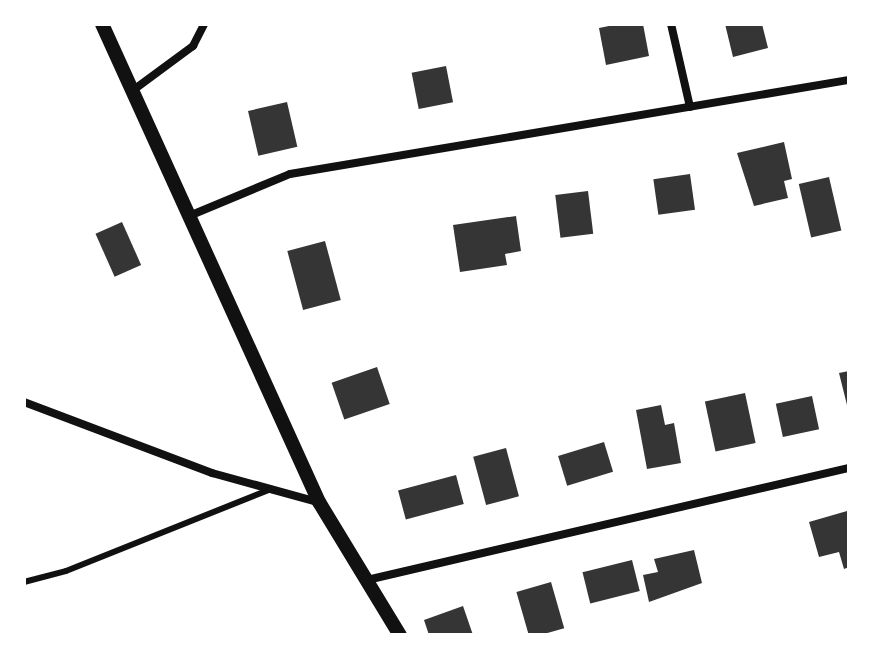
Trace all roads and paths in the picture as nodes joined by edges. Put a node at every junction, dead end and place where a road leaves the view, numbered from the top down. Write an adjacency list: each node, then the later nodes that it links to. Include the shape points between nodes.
1 (102, 24): 5 (street)
2 (204, 24): 5 (street, via 193,46)
3 (671, 24): 6 (street)
4 (849, 80): 6 (street)
5 (132, 91): 7 (street)
6 (690, 107): 7 (street, via 290,174)
7 (189, 216): 11 (street)
8 (24, 402): 10 (street, via 212,473)
9 (849, 468): 12 (street)
10 (271, 489): 11 (street); 13 (lane)
11 (319, 502): 12 (street)
12 (367, 580): 14 (street)
13 (24, 582)
14 (400, 635)

